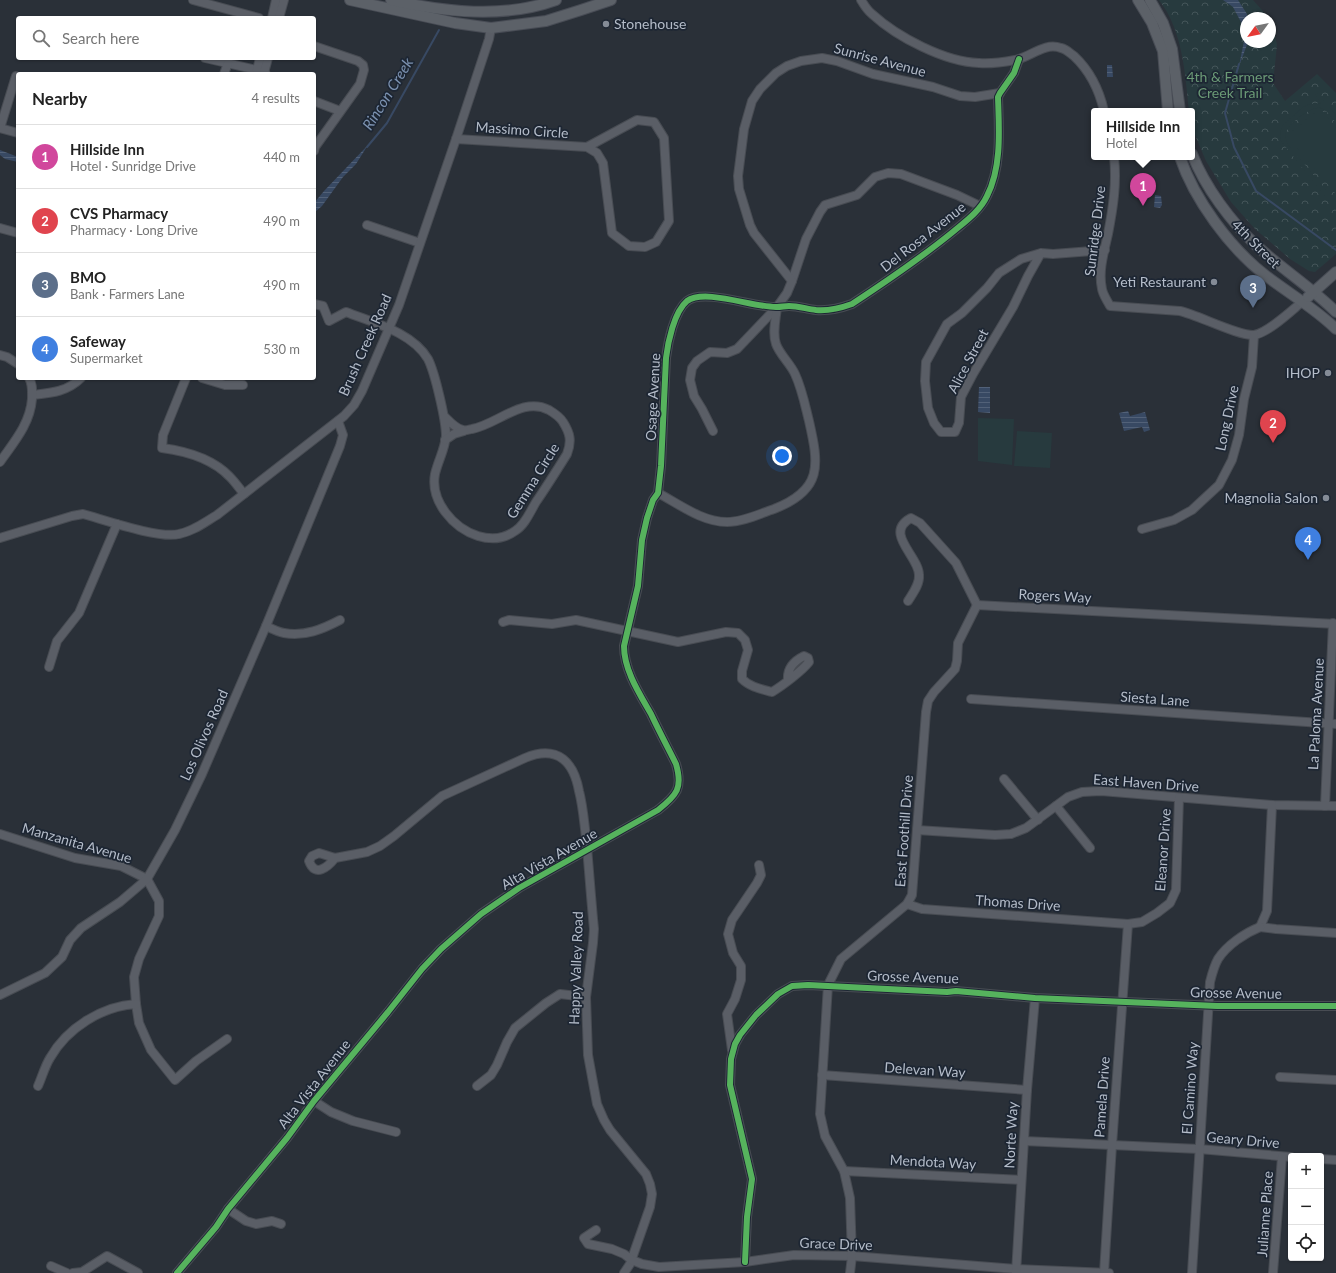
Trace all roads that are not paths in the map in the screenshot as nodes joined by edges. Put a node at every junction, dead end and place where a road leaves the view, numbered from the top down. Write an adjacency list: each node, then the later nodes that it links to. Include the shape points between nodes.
1 (193, 0): 12 (street)
2 (276, 0): 13 (street)
3 (284, 0): 14 (street)
4 (350, 0): 15 (main road, via 455,23)
5 (391, 0): 11 (main road, via 429,7)
6 (556, 0): 11 (main road)
7 (611, 0): 15 (main road, via 546,21)
8 (861, 0): 17 (street, via 871,14 897,34 932,51 961,61 980,63)
9 (1138, 0): 28 (main road, via 1152,24 1163,51)
10 (1150, 0): 29 (main road, via 1164,23 1172,49)
11 (495, 12): 15 (main road)
12 (252, 16)
13 (272, 16)
14 (280, 16)
15 (491, 28): 33 (street, Brush Creek Road)
16 (316, 47): 30 (street, via 363,65 360,84)
17 (1019, 59): 25 (street, via 1014,73); 27 (street, via 1041,48 1052,46 1069,52 1092,77)
18 (214, 60): 21 (street)
19 (260, 60): 23 (street)
20 (267, 60): 23 (street)
21 (228, 63): 22 (street); 23 (street)
22 (225, 72)
23 (262, 72)
24 (16, 76): 31 (street)
25 (1000, 93): 39 (street, Del Rosa Avenue, via 1000,145 994,178); 47 (street, Sunrise Avenue, via 975,97 960,96 822,58 801,61 776,73 752,101 744,129 738,176 739,189 754,233)
26 (316, 102): 30 (street)
27 (1103, 108)
28 (1168, 108)
29 (1180, 108)
30 (340, 111): 34 (street)
31 (0, 128): 32 (street)
32 (16, 132)
33 (456, 139): 35 (street, Massimo Circle); 43 (street, Brush Creek Road)
34 (316, 146)
35 (587, 147): 35 (street, Massimo Circle, via 598,154 603,163 612,233 629,246 645,247 656,242 670,221 664,138 654,122 637,120)
36 (1114, 160): 44 (street, Sunridge Drive, via 1115,188)
37 (1181, 160): 49 (main road, 4th Street, via 1196,192 1229,241 1264,274)
38 (1195, 160): 48 (main road, 4th Street, via 1207,183 1234,221 1256,245)
39 (980, 206): 47 (street, via 901,174 888,173 876,177 857,195 826,205 820,212 806,239); 51 (street, Del Rosa Avenue, via 925,255 852,304 818,310)
40 (367, 225): 43 (street)
41 (0, 228): 42 (street)
42 (16, 233)
43 (420, 243): 53 (street, Brush Creek Road)
44 (1105, 250): 45 (street, Alice Street); 55 (street, Sunridge Drive, via 1101,280 1102,291 1110,306 1180,310 1243,334)
45 (1041, 253): 45 (street, Alice Street, via 1021,259 999,273 962,313 947,324 926,362 928,408 941,432 955,432 959,423 961,397)
46 (1334, 274): 48 (main road)
47 (792, 281): 51 (street)
48 (1313, 292): 49 (main road); 52 (main road, 4th Street)
49 (1302, 302): 54 (main road, 4th Street); 55 (street, via 1272,327)
50 (316, 304): 53 (street, Gemma Circle, via 323,306 329,321 346,312)
51 (777, 307): 67 (street, via 737,349 727,353 710,352 692,368 690,380 694,396); 70 (street, Osage Avenue, via 696,297 687,302 677,316 666,358); 70 (street, via 774,336 776,344 795,373 802,391 815,451 816,464 808,487 793,500 779,507 749,518 728,522 700,515)
52 (1336, 312)
53 (389, 329): 64 (street, Gemma Circle, via 415,344 423,352 432,370); 65 (street, Brush Creek Road, via 362,391 354,405)
54 (1336, 329)
55 (1254, 335): 73 (street, Long Drive, via 1252,366 1238,435 1232,460 1219,485 1192,510 1174,520)
56 (0, 355): 57 (street)
57 (16, 363)
58 (30, 380): 63 (street, via 33,384)
59 (79, 380): 63 (street, via 60,391)
60 (185, 380): 71 (street, via 162,435 162,448 177,450 216,466 230,476)
61 (209, 380): 62 (street, via 225,385)
62 (243, 386)
63 (32, 395): 69 (street, via 31,409 24,429)
64 (444, 416): 66 (street, via 450,423); 68 (street, Gemma Circle)
65 (338, 421): 71 (street, Brush Creek Road); 80 (street, Los Olivos Road, via 343,435 340,446)
66 (464, 430): 68 (street, Gemma Circle); 68 (street, Gemma Circle, via 478,428 530,405 539,406 555,414 569,433 570,445 567,454 521,526 507,536 477,536 452,521 445,512 435,485 437,466)
67 (713, 431)
68 (445, 440)
69 (0, 462)
70 (658, 493): 81 (street, Alta Vista Avenue, via 646,518 638,586)
71 (244, 494): 72 (street, Brush Creek Road, via 197,528 179,534 156,534)
72 (117, 524): 74 (street, Brush Creek Road, via 83,514); 82 (street, via 79,613 57,641)
73 (1142, 529)
74 (0, 538)
75 (908, 601): 76 (street, via 919,582 919,573 901,536 901,527 911,518 920,523 956,563)
76 (977, 605): 79 (street, Rogers Way); 93 (street, East Foothill Drive, via 958,643 955,669 928,701)
77 (340, 620): 80 (street, via 323,629 304,634 285,633)
78 (503, 622): 81 (street, via 509,620 552,624 576,620)
79 (1335, 624): 85 (street, La Paloma Avenue)
80 (266, 626): 99 (street, Los Olivos Road, via 175,830)
81 (627, 631): 83 (street, via 678,642 726,632 738,633 745,640 748,650 742,671 742,679 746,683 772,692); 96 (street, Alta Vista Avenue, via 624,650 627,665 636,688 676,764 679,787 671,801)
82 (49, 667)
83 (788, 680)
84 (971, 699): 85 (street, Siesta Lane)
85 (1333, 724): 90 (street, La Paloma Avenue)
86 (1004, 779): 92 (street)
87 (1179, 798): 88 (street, East Haven Drive); 89 (street, East Haven Drive, via 1102,791 1082,792 1068,797); 101 (street, Eleanor Drive, via 1176,890 1170,902 1157,913 1142,922)
88 (1272, 805): 90 (street, East Haven Drive); 102 (street, via 1267,911)
89 (1056, 806): 92 (street, East Haven Drive); 95 (street)
90 (1325, 806): 91 (street, East Haven Drive)
91 (1336, 806)
92 (1038, 820): 93 (street, East Haven Drive, via 1010,834)
93 (917, 830): 100 (street, East Foothill Drive, via 912,895)
94 (0, 834): 99 (street, Manzanita Avenue, via 75,858 121,866)
95 (1090, 848)
96 (587, 851): 97 (street, Happy Valley Road, via 582,802 575,776 563,759 546,753 524,758 448,794 380,846 367,852); 106 (street, Happy Valley Road, via 594,929); 120 (street, Alta Vista Avenue, via 481,914 442,949 422,969)
97 (335, 858)
98 (759, 865): 113 (street, via 761,875 732,920 728,934 733,953 741,966 741,980 728,1014)
99 (147, 879): 105 (street, Los Olivos Road, via 120,902 81,928 70,940 62,957 45,973); 109 (street, via 159,901 159,916 139,959 134,977)
100 (907, 904): 101 (street, Thomas Drive, via 922,910); 104 (street, East Foothill Drive, via 842,959)
101 (1128, 924): 108 (street, Pamela Drive)
102 (1260, 927): 103 (street); 110 (street, El Camino Way, via 1226,949 1218,958 1210,982)
103 (1336, 933)
104 (828, 985): 107 (street, Grosse Avenue, via 956,991); 113 (street, Grosse Avenue, via 792,986 778,994 740,1035); 114 (street, East Foothill Drive)
105 (0, 995)
106 (586, 997): 118 (street, via 560,994 515,1028 491,1075); 134 (street, Happy Valley Road, via 588,1055 597,1104 610,1130 646,1174 652,1194)
107 (1035, 998): 108 (street, Grosse Avenue); 119 (street, Norte Way)
108 (1122, 1002): 110 (street, Grosse Avenue); 123 (street, Pamela Drive)
109 (136, 1004): 112 (street, via 139,1023 151,1050 175,1080); 117 (street, via 110,1009 70,1032 50,1058)
110 (1209, 1005): 111 (street, Grosse Avenue); 124 (street, El Camino Way)
111 (1336, 1006)
112 (226, 1039)
113 (733, 1053): 135 (street, Grosse Avenue, via 730,1085 752,1179)
114 (822, 1075): 119 (street, Delevan Way); 128 (street, East Foothill Drive, via 820,1114 825,1136)
115 (1280, 1076): 116 (street)
116 (1336, 1080)
117 (38, 1086)
118 (477, 1086)
119 (1027, 1090): 122 (street, Norte Way)
120 (314, 1101): 121 (street, via 331,1112 353,1121); 130 (street, Alta Vista Avenue)
121 (396, 1132)
122 (1024, 1141): 123 (street, Geary Drive); 129 (street, Norte Way)
123 (1112, 1145): 124 (street, Geary Drive); 138 (street, Pamela Drive)
124 (1199, 1149): 125 (street, Geary Drive); 146 (street, El Camino Way)
125 (1287, 1157): 147 (street, Julianne Place)
126 (1324, 1159): 127 (street)
127 (1336, 1160)
128 (844, 1171): 129 (street, Mendota Way); 133 (street, East Foothill Drive, via 850,1198)
129 (1021, 1180): 137 (street, Norte Way)
130 (228, 1209): 131 (street, via 246,1221 256,1224 272,1221); 142 (street, Alta Vista Avenue)
131 (281, 1224)
132 (596, 1230): 134 (street, Grace Drive, via 584,1238 588,1244 612,1249)
133 (852, 1256): 135 (street, Grace Drive, via 794,1255); 137 (street, Grace Drive); 144 (street, East Foothill Drive)
134 (632, 1260): 135 (street, Grace Drive, via 659,1267); 143 (street, Happy Valley Road)
135 (745, 1262)
136 (51, 1266): 139 (street)
137 (1016, 1271): 138 (street, Grace Drive)
138 (1104, 1272): 145 (street, Grace Drive)
139 (67, 1273)
140 (73, 1273): 141 (street, via 82,1272 107,1256)
141 (138, 1273)
142 (177, 1273)
143 (624, 1273)
144 (850, 1273)
145 (1108, 1273)
146 (1192, 1273)
147 (1273, 1273)

